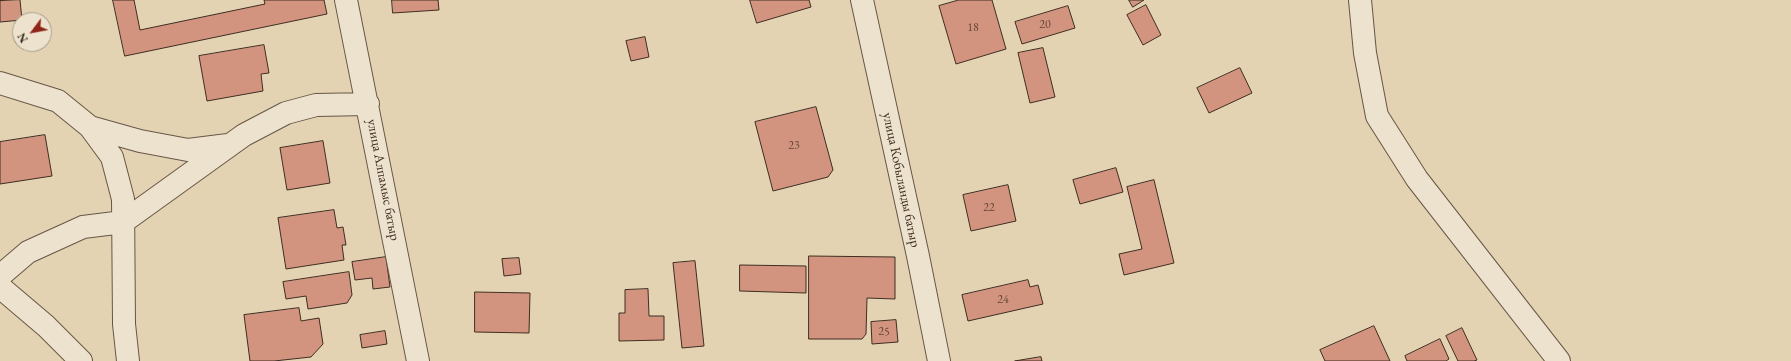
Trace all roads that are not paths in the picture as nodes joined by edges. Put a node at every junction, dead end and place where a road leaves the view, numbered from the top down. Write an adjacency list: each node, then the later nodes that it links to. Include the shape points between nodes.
1 (346, 0): 5 (street, улица Алпамыс батыр)
2 (862, 0): 14 (street, улица Кобыланды батыр)
3 (1360, 0): 15 (street, via 1365,53 1377,116 1417,179)
4 (0, 83): 6 (street, via 58,101)
5 (368, 104): 7 (street, via 316,105 286,113); 13 (street, улица Алпамыс батыр)
6 (90, 127): 7 (street, via 140,142 188,150); 8 (street, via 112,157 123,199)
7 (231, 144): 8 (street)
8 (123, 222): 9 (street, via 83,228 28,252); 12 (street, via 124,324)
9 (0, 276)
10 (0, 287): 11 (street, via 46,326)
11 (81, 361)
12 (128, 361)
13 (418, 361)
14 (939, 361)
15 (1559, 361)

